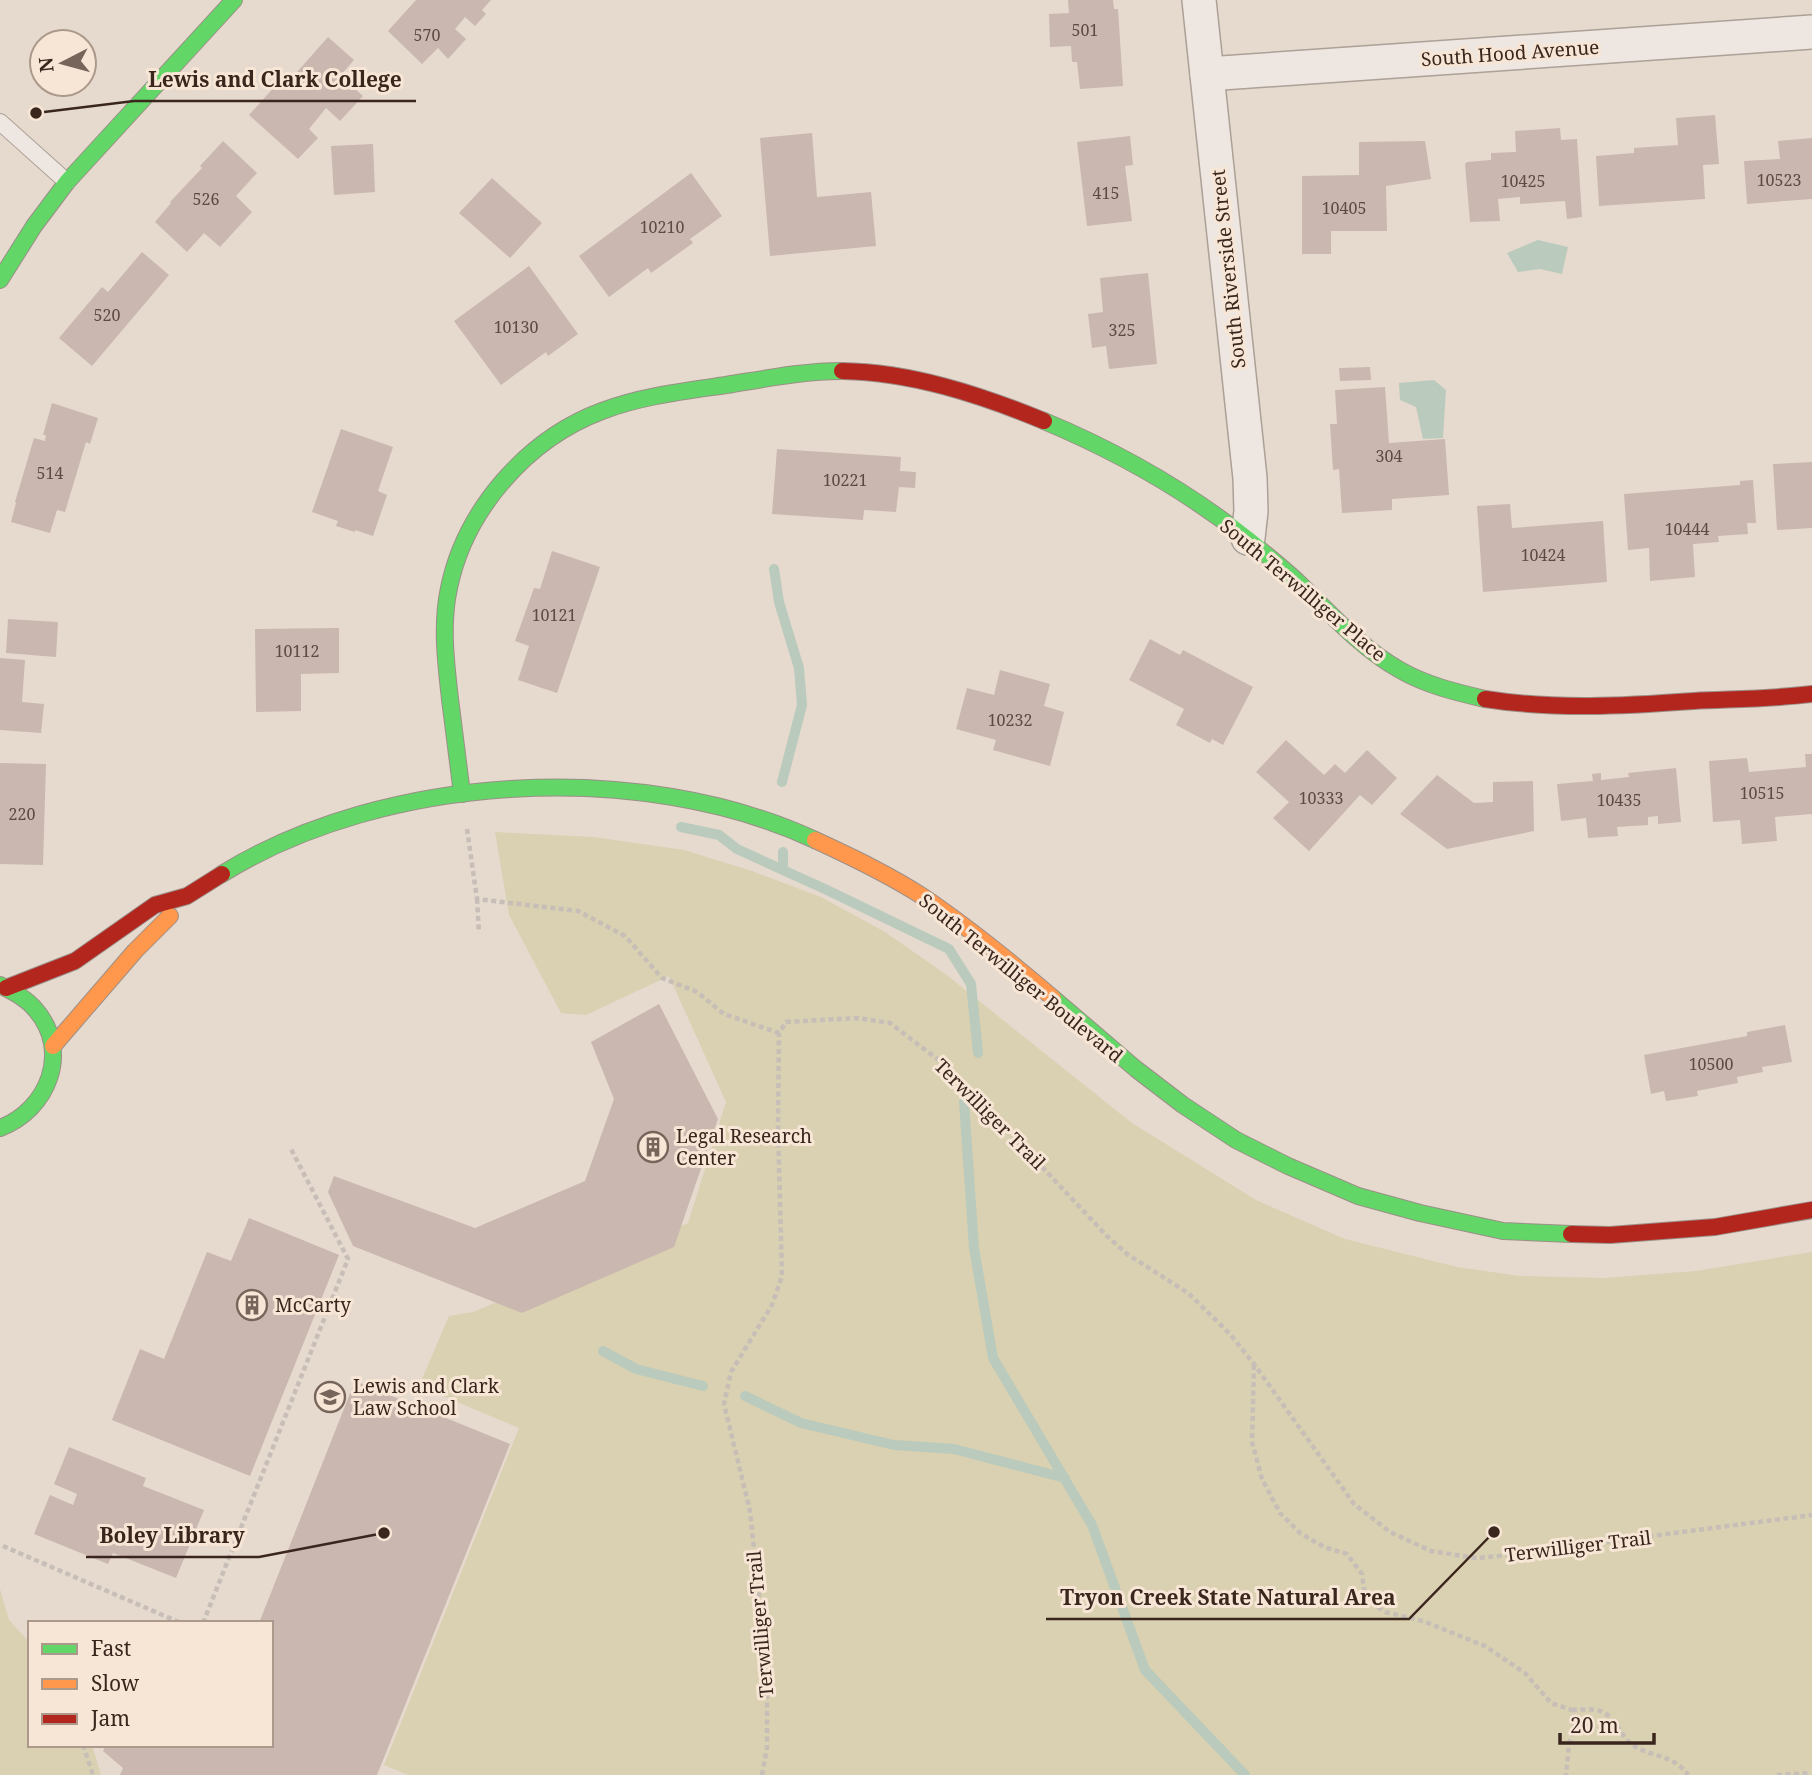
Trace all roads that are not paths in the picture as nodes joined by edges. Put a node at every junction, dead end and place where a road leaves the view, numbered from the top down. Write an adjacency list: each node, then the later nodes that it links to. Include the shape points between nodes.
1 (234, 0): 6 (main road)
2 (1199, 0): 4 (street, South Riverside Street)
3 (1812, 32): 4 (street, South Hood Avenue)
4 (1207, 74): 8 (street, South Riverside Street, via 1250,478)
5 (0, 122): 6 (lane)
6 (67, 182): 7 (main road)
7 (0, 280)
8 (1248, 538): 9 (main road, South Terwilliger Place, via 1371,650 1394,667 1451,691 1497,701 1595,708); 10 (main road, South Terwilliger Place, via 1116,455 1002,404 958,390 865,372 819,372 657,395 618,405 563,428 528,454 484,505 461,549 447,597 445,630)
9 (1812, 694)
10 (461, 794): 11 (main road, South Terwilliger Boulevard, via 351,816 246,860); 15 (main road, South Terwilliger Boulevard, via 537,788 640,792 740,813 808,837 923,897 1136,1069 1236,1140 1357,1196 1503,1231 1610,1236 1715,1227)
11 (187, 896): 12 (main road, South Terwilliger Boulevard, via 155,905 75,961); 13 (main road, South Terwilliger Boulevard)
12 (3, 987): 13 (main road, South Terwilliger Boulevard, via 24,998 37,1012)
13 (53, 1046): 14 (main road, via 47,1085 38,1102 24,1116)
14 (0, 1128)
15 (1812, 1210)

